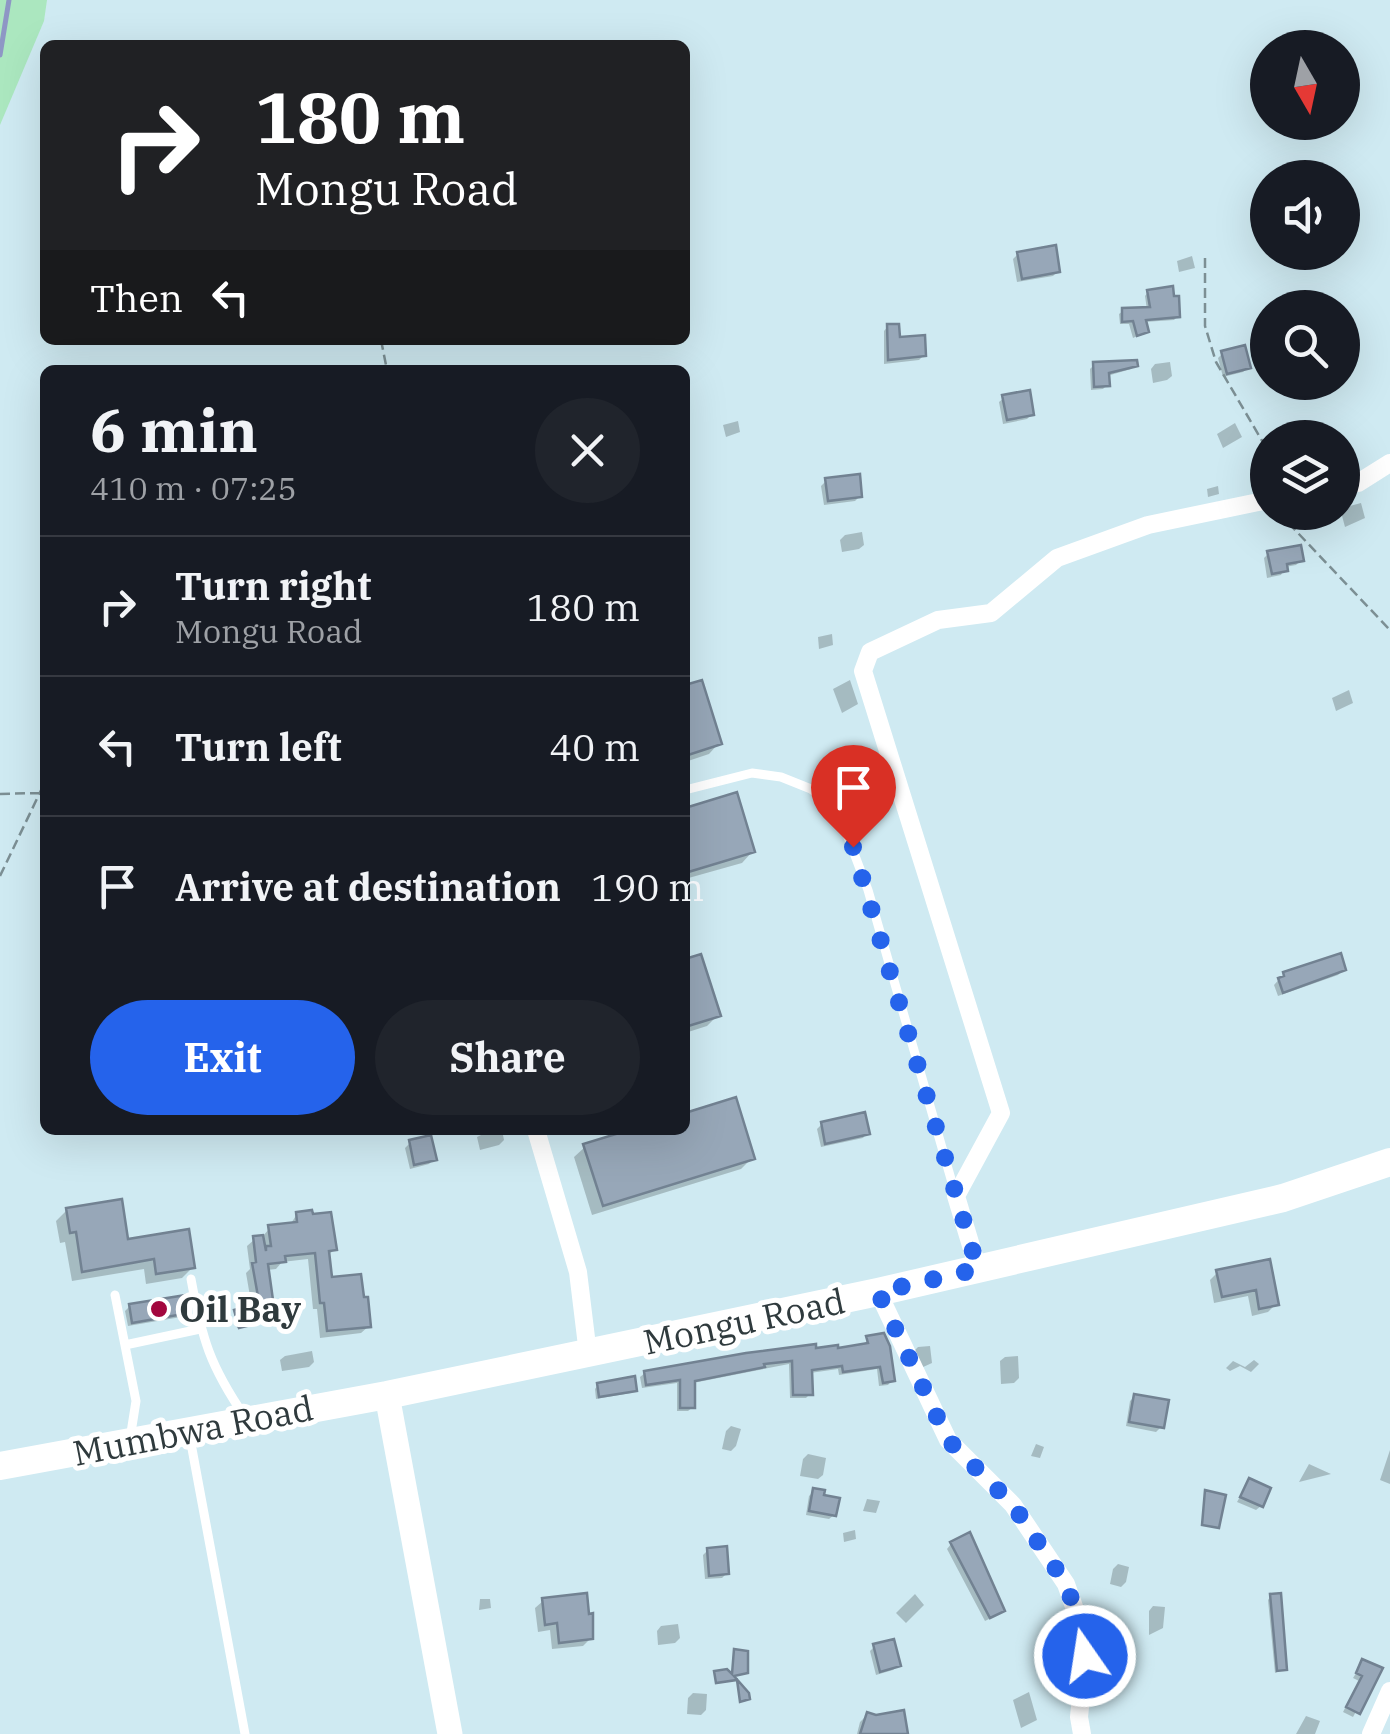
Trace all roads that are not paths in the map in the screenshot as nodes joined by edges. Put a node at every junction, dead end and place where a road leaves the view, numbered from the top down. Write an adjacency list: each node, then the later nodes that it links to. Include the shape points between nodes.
1 (1390, 463): 2 (street)
2 (1360, 482)
3 (1250, 504): 7 (street, via 1148,524 1057,558 991,613 938,620 870,652 864,671 1001,1113)
4 (690, 789): 7 (lane, via 752,773 781,777 811,789 838,811 868,890)
5 (537, 1135): 14 (street, via 578,1272)
6 (1390, 1162): 8 (main road, Mongu Road, via 1283,1198)
7 (956, 1196): 8 (street)
8 (978, 1269): 10 (main road, Mongu Road)
9 (191, 1279): 12 (lane)
10 (878, 1292): 14 (main road, Mongu Road); 23 (street, via 948,1440 1013,1505 1066,1584 1085,1656)
11 (115, 1295): 13 (lane)
12 (200, 1330): 13 (lane); 16 (lane, via 217,1376)
13 (125, 1345): 18 (lane, via 136,1401)
14 (588, 1354): 15 (main road, Mongu Road)
15 (386, 1394): 16 (main road, Mumbwa Road); 22 (main road)
16 (246, 1419): 17 (main road, Mumbwa Road)
17 (189, 1430): 18 (main road, Mumbwa Road); 21 (lane)
18 (130, 1441): 19 (main road, Mumbwa Road)
19 (0, 1466)
20 (1390, 1691): 24 (street)
21 (245, 1734)
22 (450, 1734)
23 (1082, 1734)
24 (1370, 1734)

